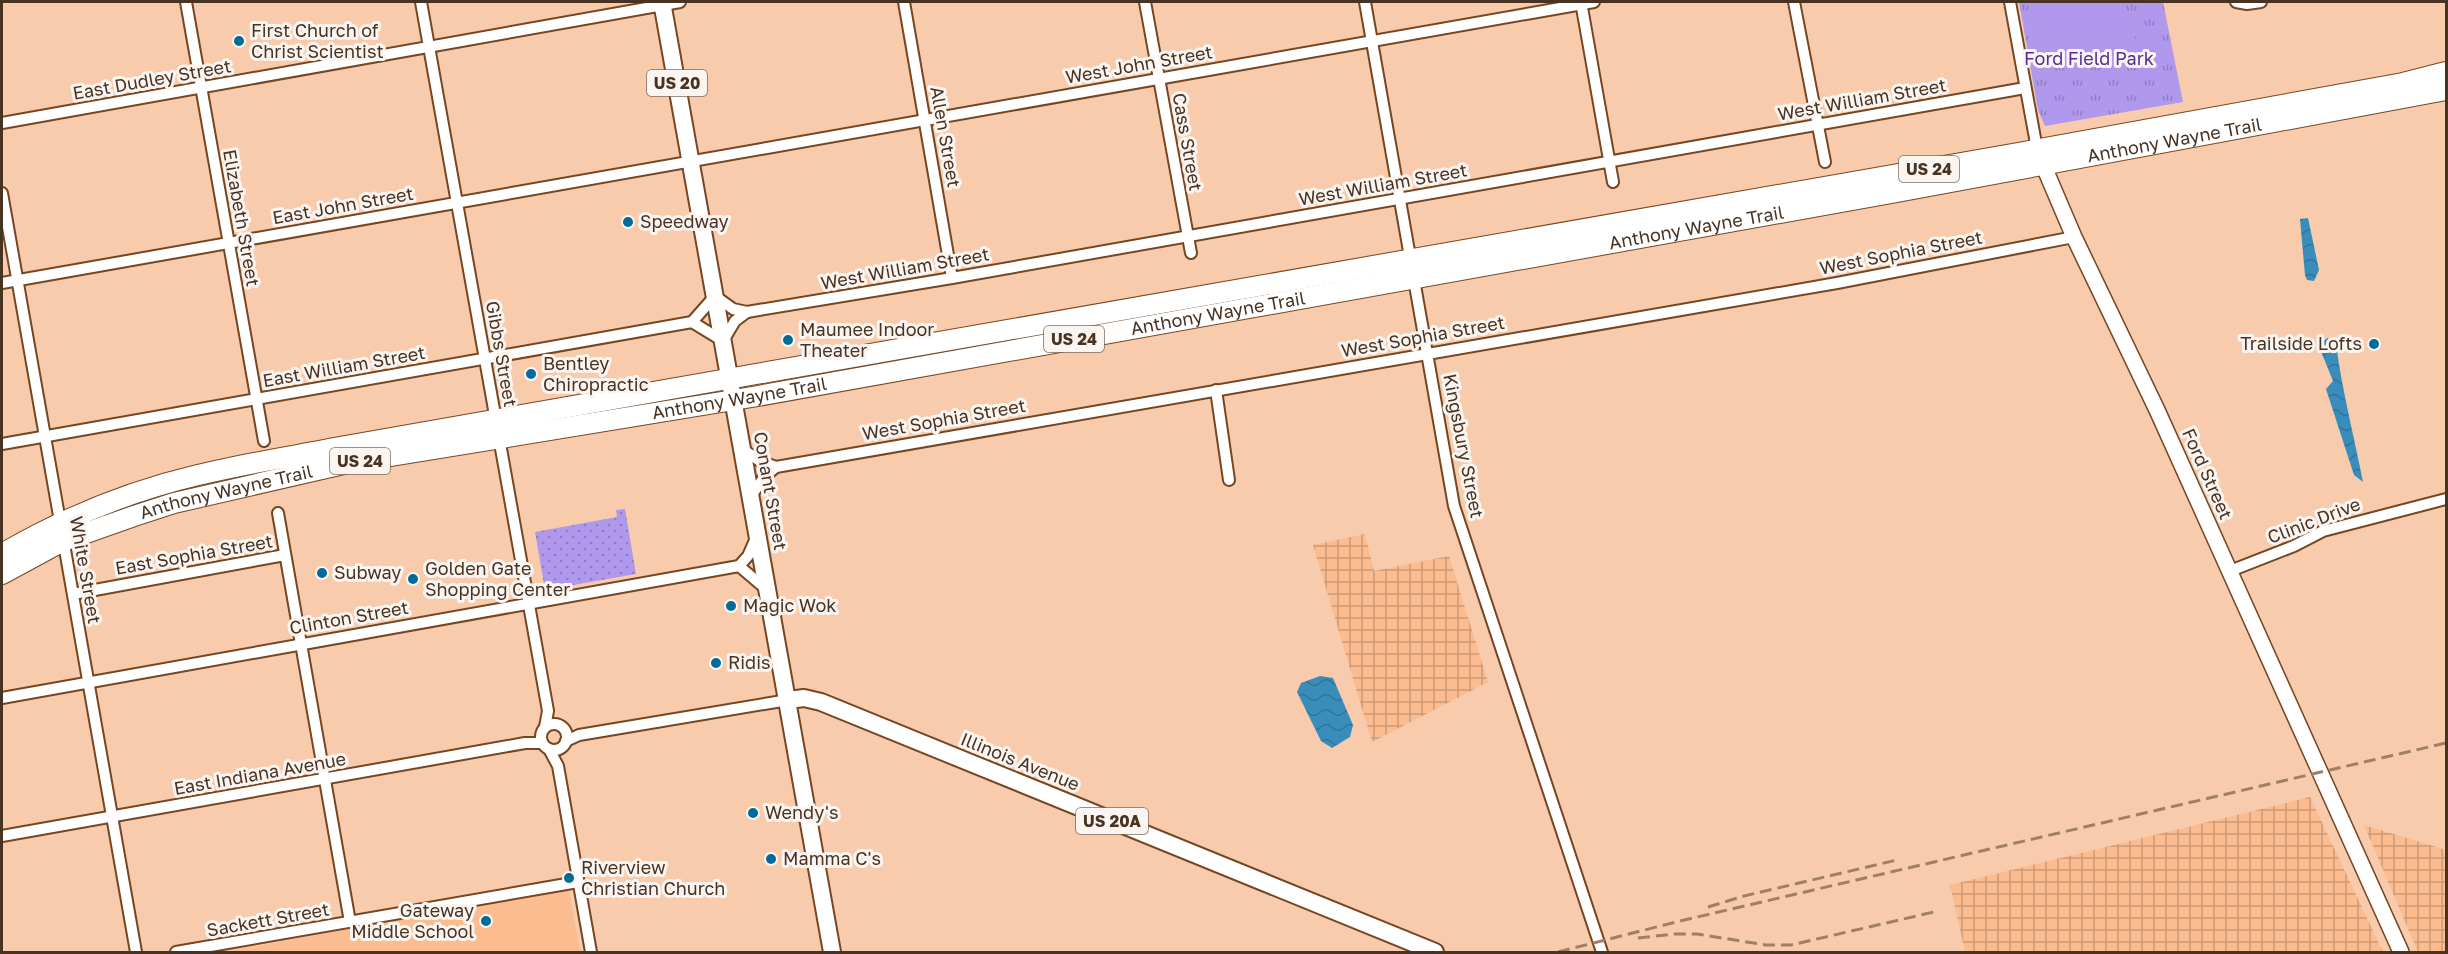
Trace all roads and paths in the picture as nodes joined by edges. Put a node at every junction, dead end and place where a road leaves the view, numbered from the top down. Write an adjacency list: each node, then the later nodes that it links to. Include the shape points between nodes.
1 (186, 2): 18 (street, Elizabeth Street)
2 (421, 2): 15 (street, Gibbs Street)
3 (681, 2): 11 (street, East Dudley Street)
4 (904, 2): 21 (street, Allen Street)
5 (1145, 2): 17 (street, Cass Street)
6 (1365, 2): 14 (street, Kingsbury Street)
7 (1594, 2): 12 (street, West John Street)
8 (1794, 2): 23 (street)
9 (2010, 2): 19 (street, Ford Street)
10 (2261, 2): 13 (street)
11 (663, 3): 15 (street, East Dudley Street); 25 (main road, Conant Street / US 20)
12 (1581, 3): 14 (street, West John Street); 26 (street)
13 (2240, 3)
14 (1372, 41): 17 (street, West John Street); 30 (street, Kingsbury Street)
15 (429, 47): 18 (street, East Dudley Street); 31 (street, Gibbs Street)
16 (2446, 72): 24 (highway, Anthony Wayne Trail / US 24)
17 (1159, 78): 21 (street, West John Street); 32 (street, Cass Street)
18 (202, 88): 22 (street, East Dudley Street); 34 (street, Elizabeth Street)
19 (2025, 88): 23 (street, West William Street); 24 (street, Ford Street)
20 (2446, 90): 24 (highway, Anthony Wayne Trail / US 24)
21 (925, 120): 25 (street, West John Street); 37 (street, Allen Street)
22 (2, 123)
23 (1818, 124): 26 (street, West William Street); 27 (street)
24 (2039, 158): 33 (main road, Ford Street); 36 (highway, Anthony Wayne Trail / US 24)
25 (691, 161): 31 (street, East John Street); 40 (main road, Conant Street / US 20)
26 (1609, 162): 28 (street); 30 (street, West William Street)
27 (1825, 162)
28 (1613, 182)
29 (2, 193): 38 (street, White Street)
30 (1399, 199): 32 (street, West William Street); 36 (street, Kingsbury Street)
31 (457, 202): 34 (street, East John Street); 45 (street, Gibbs Street)
32 (1187, 236): 35 (street, Cass Street); 37 (street, West William Street)
33 (2074, 237): 44 (street, West Sophia Street, via 1837,283); 64 (main road, Ford Street)
34 (229, 243): 38 (street, East John Street); 48 (street, Elizabeth Street)
35 (1191, 253)
36 (1412, 269): 44 (street, Kingsbury Street); 46 (highway, Anthony Wayne Trail / US 24)
37 (952, 278): 41 (street, West William Street)
38 (17, 281): 39 (street, East John Street); 50 (street, White Street)
39 (2, 283)
40 (715, 296): 41 (street, via 733,309); 42 (street); 43 (main road, Conant Street / US 20)
41 (747, 312): 43 (street, via 735,321)
42 (692, 322): 43 (street); 45 (street, East William Street)
43 (723, 341): 46 (main road, Conant Street / US 20)
44 (1428, 353): 47 (street, West Sophia Street); 84 (street, Kingsbury Street, via 1454,506)
45 (485, 358): 48 (street, East William Street); 49 (street, Gibbs Street)
46 (732, 390): 49 (highway, Anthony Wayne Trail / US 24); 53 (main road, Conant Street / US 20)
47 (1216, 390): 54 (street, West Sophia Street); 55 (street)
48 (257, 399): 50 (street, East William Street); 51 (street, Elizabeth Street)
49 (497, 429): 59 (highway, Anthony Wayne Trail / US 24, via 197,475 119,499); 68 (street, Gibbs Street)
50 (45, 437): 52 (street, East William Street); 59 (street, White Street)
51 (264, 441)
52 (2, 444)
53 (742, 449): 54 (street); 56 (main road, Conant Street / US 20)
54 (776, 467): 56 (street, via 765,475)
55 (1229, 480)
56 (751, 496): 60 (main road, Conant Street / US 20)
57 (2446, 499): 64 (street, Clinic Drive, via 2323,531)
58 (278, 513): 62 (street)
59 (62, 532): 61 (highway, Anthony Wayne Trail / US 24, via 35,534); 65 (highway, Anthony Wayne Trail / US 24); 67 (street, White Street)
60 (758, 534): 63 (street, via 754,547); 66 (main road, Conant Street / US 20)
61 (2, 554)
62 (285, 555): 67 (street, East Sophia Street); 69 (street)
63 (739, 566): 66 (street); 68 (street, Clinton Street)
64 (2230, 571): 85 (main road, Ford Street)
65 (2, 574)
66 (768, 592): 72 (main road, Conant Street / US 20)
67 (73, 594): 70 (street, White Street)
68 (528, 604): 69 (street, Clinton Street); 73 (street, Gibbs Street)
69 (301, 644): 70 (street, Clinton Street); 74 (street)
70 (88, 682): 71 (street, Clinton Street); 75 (street, White Street)
71 (2, 698)
72 (788, 700): 73 (street, East Indiana Avenue); 82 (main road, Conant Street / US 20); 83 (main road, Illinois Avenue / US 20A, via 821,702)
73 (553, 737): 74 (street, East Indiana Avenue); 77 (street, Gibbs Street)
74 (325, 779): 75 (street, East Indiana Avenue); 78 (street)
75 (113, 817): 76 (street, East Indiana Avenue); 79 (street, White Street)
76 (2, 836)
77 (578, 882): 78 (street, Sackett Street); 81 (street, Gibbs Street)
78 (350, 922): 80 (street, Sackett Street)
79 (136, 952)
80 (176, 952)
81 (591, 952)
82 (832, 952)
83 (1435, 952)
84 (1602, 952)
85 (2401, 952)

